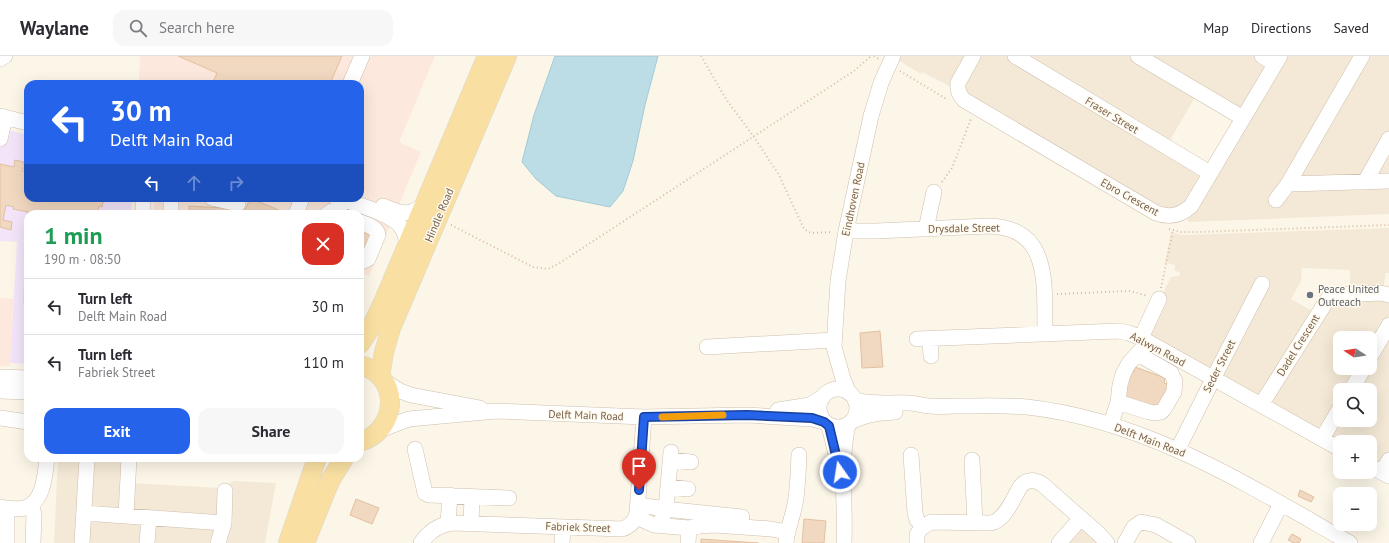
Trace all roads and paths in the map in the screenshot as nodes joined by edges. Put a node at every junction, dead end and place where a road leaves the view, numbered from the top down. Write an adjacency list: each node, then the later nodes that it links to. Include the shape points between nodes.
1 (5, 56): 13 (street)
2 (362, 56): 15 (street)
3 (487, 56): 31 (main road, Hindle Road)
4 (506, 56): 57 (main road, Hindle Road, via 391,328 384,352)
5 (701, 56): 20 (path, via 726,99)
6 (871, 56): 20 (path, via 854,71)
7 (973, 56): 16 (street, Ebro Crescent, via 957,86 961,97)
8 (1015, 56): 22 (street, Fraser Street)
9 (1138, 56): 17 (street)
10 (1262, 56): 14 (street)
11 (1362, 56): 25 (street)
12 (890, 57): 37 (street, Eindhoven Road, via 874,104)
13 (0, 59)
14 (1278, 60): 17 (street, Ebro Crescent)
15 (352, 80)
16 (975, 106): 26 (path, via 952,168); 33 (street, Ebro Crescent, via 1156,213)
17 (1243, 118): 22 (street, Ebro Crescent)
18 (24, 123): 19 (street)
19 (2, 125)
20 (754, 137): 34 (path, via 548,269 532,267); 37 (path, via 779,175 804,228 811,233)
21 (1389, 139): 24 (street)
22 (1210, 173): 33 (street, Ebro Crescent, via 1191,206)
23 (1389, 181): 24 (street)
24 (1365, 182): 25 (street)
25 (1288, 184): 28 (street)
26 (934, 192): 36 (street)
27 (364, 198): 31 (street, via 405,213 414,212)
28 (1276, 200)
29 (229, 202): 32 (street)
30 (349, 202): 38 (street, via 395,220 404,232)
31 (425, 203): 38 (main road, Hindle Road)
32 (238, 204)
33 (1175, 215): 43 (path)
34 (448, 223)
35 (364, 224): 39 (street, via 378,232 368,259)
36 (926, 229): 37 (street, Drysdale Street); 41 (street, Drysdale Street, via 997,226 1010,228 1022,234 1034,246 1039,257)
37 (846, 231): 48 (street, Eindhoven Road, via 838,281)
38 (407, 244): 46 (main road, Hindle Road, via 372,326)
39 (364, 261)
40 (1262, 284): 56 (street, Seder Street)
41 (1044, 294): 43 (path, via 1130,291); 45 (street, Drysdale Street)
42 (1389, 295): 63 (street, Dadel Crescent, via 1381,293 1329,297)
43 (1159, 299): 47 (street)
44 (1389, 325): 49 (street)
45 (1046, 334): 47 (street, Aalwyn Road, via 1118,331); 52 (street, Aalwyn Road, via 924,339)
46 (364, 338)
47 (1144, 340): 51 (street); 56 (street, Aalwyn Road)
48 (834, 343): 50 (street); 60 (street, Eindhoven Road, via 831,374); 61 (street, Eindhoven Road, via 843,379)
49 (1377, 345)
50 (707, 348)
51 (1138, 354): 62 (street, via 1123,374); 62 (street, via 1171,373 1176,381 1174,392 1164,409 1159,412 1149,412)
52 (931, 356)
53 (364, 366): 57 (main road)
54 (0, 377): 55 (street)
55 (24, 378)
56 (1212, 378): 63 (street, Aalwyn Road); 78 (street, Seder Street)
57 (382, 379): 65 (street, Delft Main Road, via 410,395); 74 (main road, via 388,390 390,412 386,422)
58 (0, 391): 59 (street)
59 (24, 392)
60 (825, 394): 61 (street, via 839,389); 66 (street, Delft Main Road, via 810,404); 72 (street, via 819,402 818,409)
61 (852, 396): 64 (street, Delft Main Road, via 863,402 911,402); 71 (street, via 857,411)
62 (1118, 402): 73 (street)
63 (1261, 405): 75 (street, Aalwyn Road)
64 (930, 406): 71 (street, Delft Main Road, via 911,411 874,414); 73 (street, Delft Main Road, via 1026,407 1062,412)
65 (496, 411): 67 (street, Delft Main Road); 74 (street, Delft Main Road, via 409,419)
66 (747, 415): 67 (street, Delft Main Road); 72 (street, Delft Main Road, via 812,418)
67 (644, 417): 99 (street)
68 (0, 418): 70 (street)
69 (1333, 420): 75 (street)
70 (24, 421)
71 (850, 423): 72 (street, via 835,428); 88 (street, via 845,437)
72 (826, 424): 88 (street)
73 (1111, 424): 78 (street, Delft Main Road)
74 (366, 439)
75 (1322, 439): 76 (street, Aalwyn Road)
76 (1333, 445)
77 (415, 449): 92 (street, via 426,493)
78 (1178, 449): 95 (street, Delft Main Road)
79 (799, 455): 111 (street, via 797,494)
80 (912, 455): 109 (street, via 915,513)
81 (972, 460): 105 (street)
82 (46, 462): 96 (street, via 41,490)
83 (87, 462): 100 (street)
84 (129, 462): 101 (street)
85 (316, 462): 118 (main road)
86 (342, 462): 119 (main road, via 330,481)
87 (691, 462): 89 (street, via 670,456)
88 (842, 483): 122 (street)
89 (668, 487): 90 (street); 98 (street)
90 (688, 489)
91 (225, 491): 104 (street)
92 (450, 496): 93 (street); 106 (street)
93 (472, 497): 94 (street); 107 (street)
94 (509, 498)
95 (1281, 504): 128 (street); 129 (street, Delft Main Road)
96 (31, 505): 97 (street, via 20,509); 114 (street, via 34,514)
97 (4, 507): 113 (street)
98 (666, 509): 99 (street); 108 (street, via 662,518); 111 (street)
99 (637, 511): 108 (street); 110 (street, Fabriek Street, via 632,524 622,528)
100 (84, 513): 101 (street); 115 (street)
101 (126, 516): 102 (street)
102 (149, 518): 104 (street); 116 (street)
103 (1081, 518): 105 (street, via 1042,484 1030,480 1022,484 1001,519 994,523); 124 (street); 125 (street)
104 (224, 523): 117 (street)
105 (975, 523): 109 (street, via 931,522)
106 (448, 524): 107 (street, Fabriek Street); 120 (street, Fabriek Street, via 429,532)
107 (471, 524): 110 (street, Fabriek Street)
108 (654, 525): 112 (street)
109 (923, 526): 123 (street, via 917,535)
110 (563, 527): 121 (street)
111 (788, 532): 112 (street, via 714,525 700,526)
112 (688, 536)
113 (7, 543)
114 (33, 543)
115 (82, 543)
116 (148, 543)
117 (218, 543)
118 (288, 543)
119 (305, 543)
120 (421, 543)
121 (562, 543)
122 (844, 543)
123 (917, 543)
124 (1059, 543)
125 (1107, 543)
126 (1125, 543): 127 (street, via 1134,527 1141,522 1156,525)
127 (1188, 543)
128 (1261, 543)
129 (1350, 543)

